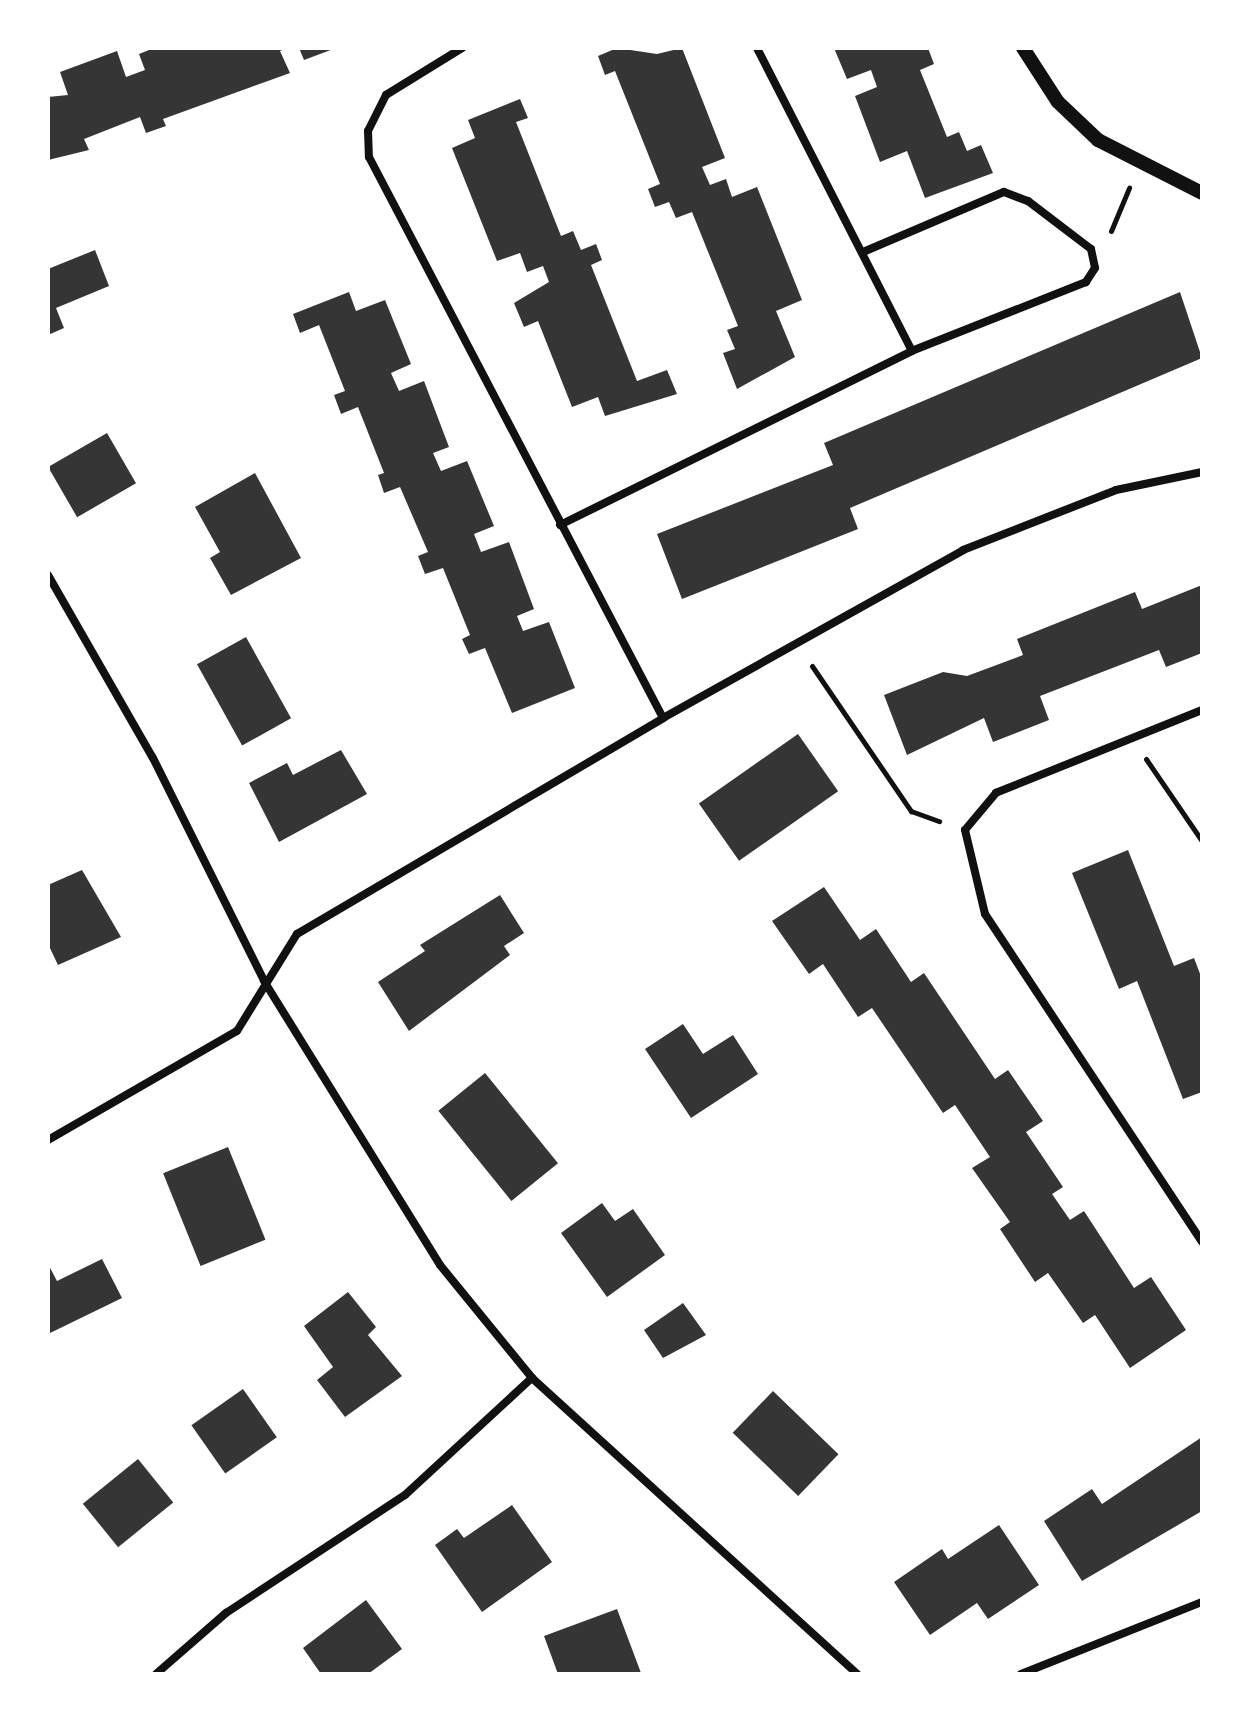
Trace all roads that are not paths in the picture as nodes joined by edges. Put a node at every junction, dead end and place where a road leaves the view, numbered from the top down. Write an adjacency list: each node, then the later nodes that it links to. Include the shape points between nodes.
1 (462, 48): 8 (street, via 386,95 368,131 369,157)
2 (757, 48): 5 (street)
3 (1023, 48): 4 (street, via 1058,102 1139,166)
4 (1202, 193)
5 (863, 252): 6 (street); 6 (street, via 1004,192 1028,201 1091,249 1095,268 1086,282)
6 (912, 351): 8 (street)
7 (1202, 472): 11 (street, via 1116,490 963,550)
8 (560, 525): 11 (street)
9 (48, 575): 12 (street, via 153,758)
10 (1202, 710): 14 (street, via 996,793 965,830 985,914)
11 (663, 718): 12 (street, via 297,934)
12 (264, 981): 13 (street, via 237,1031 153,1086); 15 (street, via 440,1265)
13 (48, 1140)
14 (1202, 1242)
15 (532, 1378): 17 (street, via 405,1495 226,1613); 18 (street)
16 (1202, 1602): 19 (street)
17 (156, 1674)
18 (857, 1674)
19 (1021, 1674)

